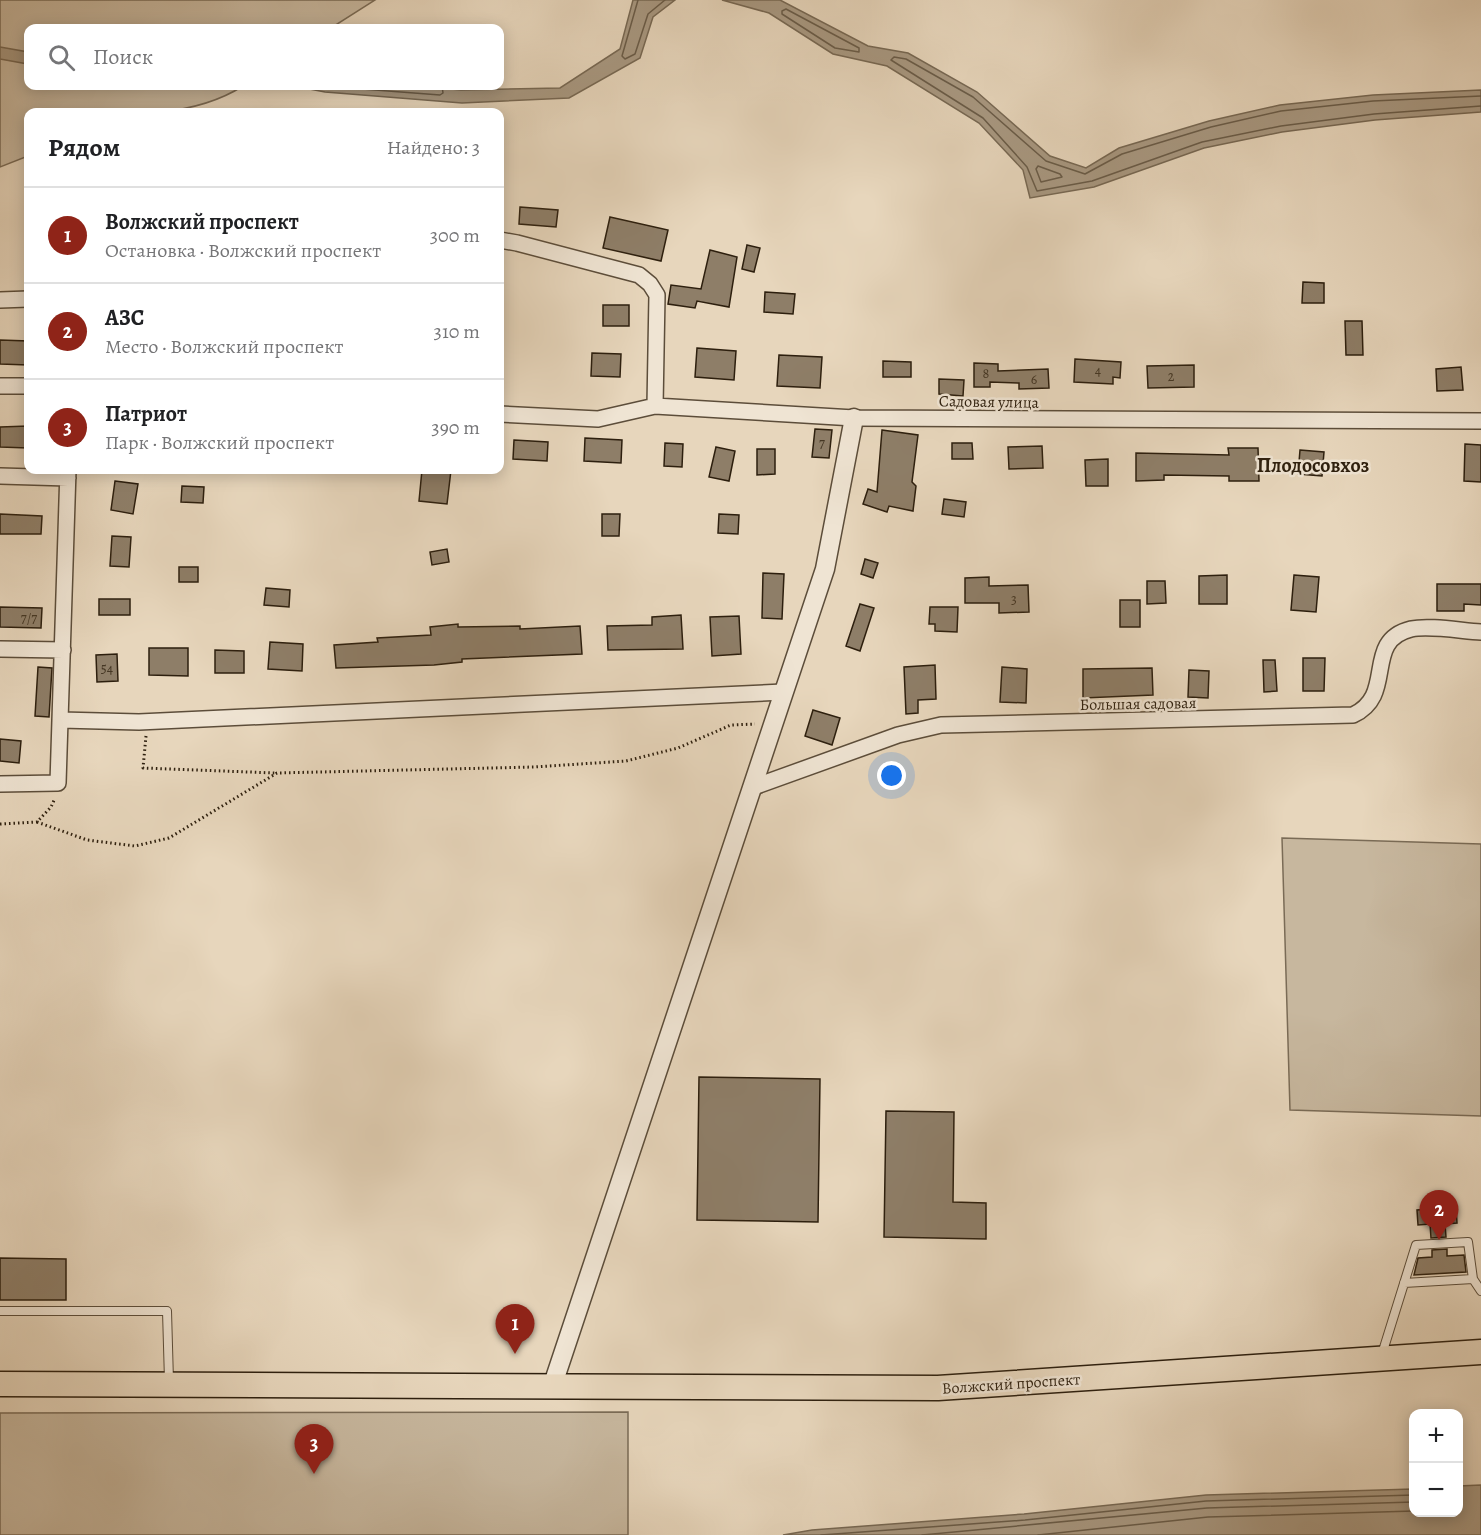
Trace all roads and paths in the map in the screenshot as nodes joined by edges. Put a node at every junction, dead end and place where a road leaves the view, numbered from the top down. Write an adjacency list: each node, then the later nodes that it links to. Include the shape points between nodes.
1 (504, 241): 6 (street, via 639,275 650,284 657,295)
2 (24, 299): 3 (street)
3 (0, 300)
4 (0, 386): 5 (street)
5 (24, 386)
6 (656, 406): 7 (street, Садовая улица, via 598,419); 8 (street, Садовая улица)
7 (504, 414)
8 (854, 418): 9 (street, Садовая улица); 15 (street, via 825,569)
9 (1481, 421)
10 (68, 474): 11 (street); 14 (street)
11 (0, 476)
12 (1481, 632): 22 (street, Большая садовая, via 1412,629 1394,637 1383,652 1375,695 1367,709 1353,715 941,725 898,735)
13 (0, 649): 14 (street)
14 (63, 650): 16 (street)
15 (783, 692): 17 (street); 18 (street)
16 (61, 720): 17 (street); 20 (street)
17 (147, 721): 19 (path, via 144,768)
18 (772, 723): 19 (path, via 731,725 678,748 626,760 534,767); 22 (street)
19 (277, 773): 23 (path, via 169,838 135,846 87,840)
20 (58, 783): 21 (street); 23 (path, via 51,807)
21 (0, 784)
22 (751, 788): 33 (street)
23 (37, 822): 24 (path)
24 (0, 824)
25 (1473, 1279): 26 (lane); 26 (lane, via 1468,1242 1416,1245); 27 (lane)
26 (1404, 1283): 30 (lane)
27 (1481, 1291)
28 (0, 1311): 32 (lane, via 168,1311)
29 (1481, 1352): 30 (main road, Волжский проспект)
30 (1380, 1359): 33 (main road, Волжский проспект, via 938,1388)
31 (0, 1384): 32 (main road, Волжский проспект)
32 (169, 1385): 33 (main road, Волжский проспект)
33 (552, 1387)

